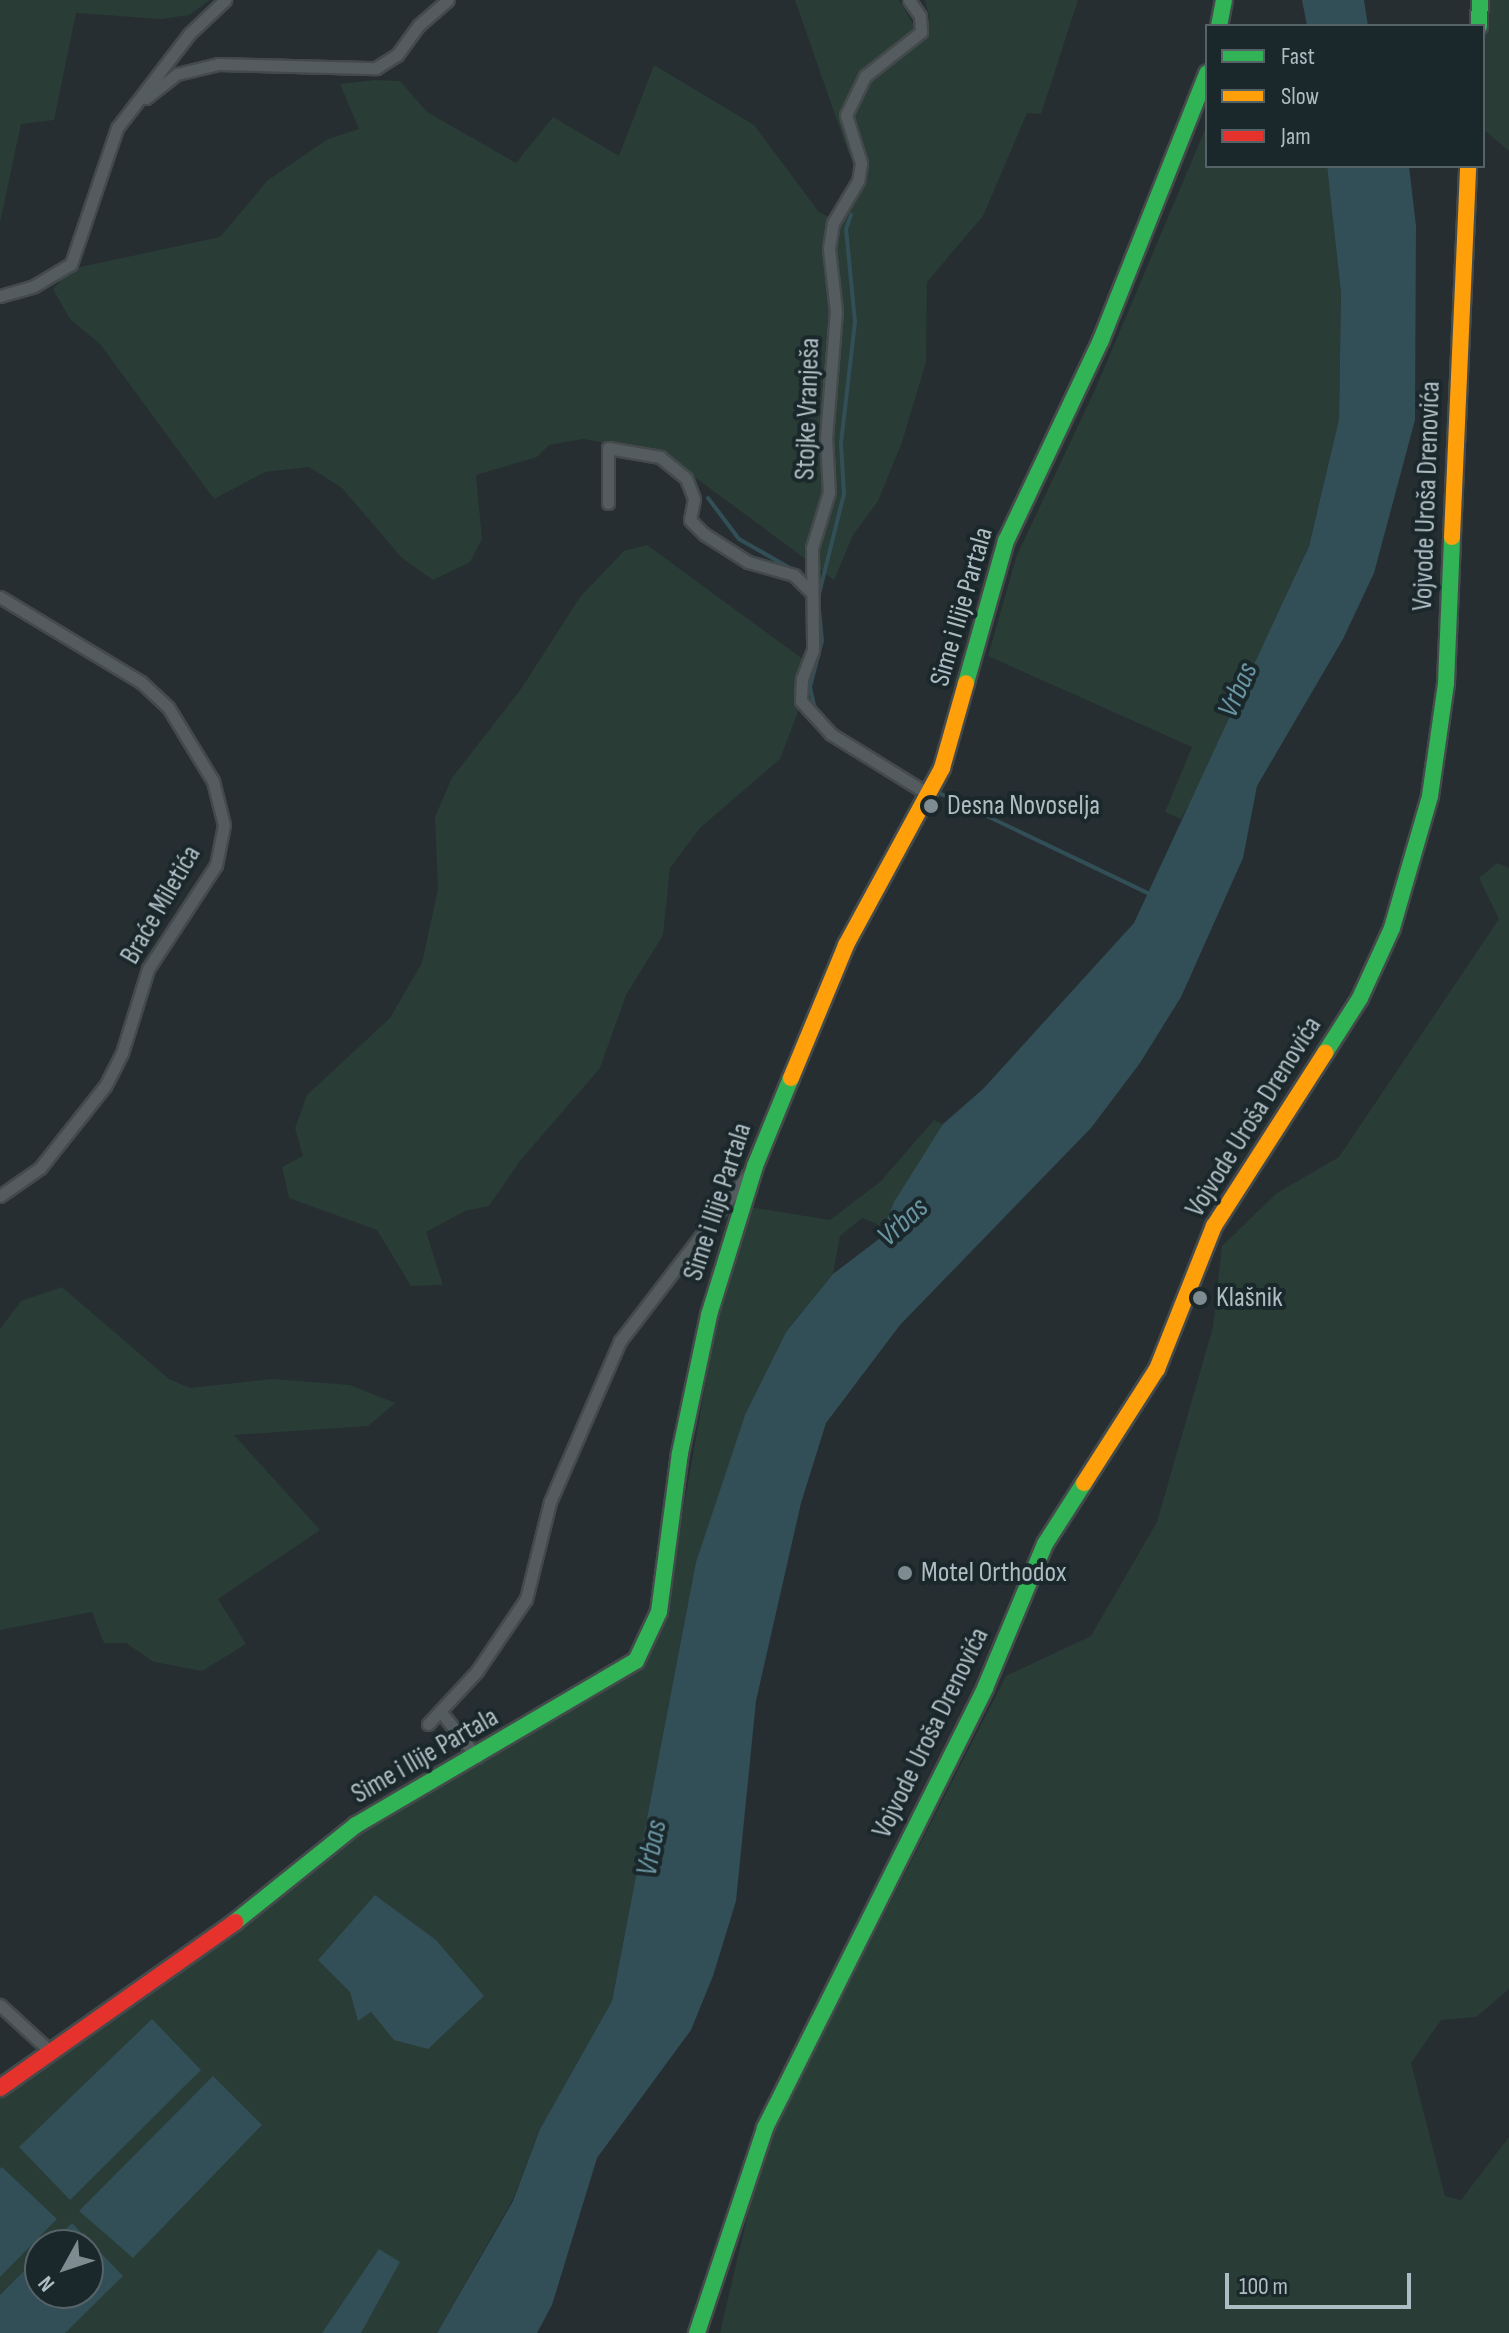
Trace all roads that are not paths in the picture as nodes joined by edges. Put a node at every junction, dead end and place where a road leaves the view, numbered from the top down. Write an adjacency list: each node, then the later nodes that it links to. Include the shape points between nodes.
1 (225, 0): 9 (street, via 189,34)
2 (448, 0): 9 (street, via 419,25 397,55 376,68 218,64 177,74)
3 (909, 0): 13 (street, Stojke Vranješa, via 916,7 921,32 865,76 846,115 861,163 858,181 833,223 829,249 836,311 826,437 829,492 812,548)
4 (1224, 0): 6 (street)
5 (1480, 0): 7 (street)
6 (1219, 24)
7 (1479, 24)
8 (1205, 80): 15 (street, Sime i Ilije Partala, via 1101,340 1006,541 952,741)
9 (133, 108): 11 (street, via 110,142 71,264 34,286)
10 (1468, 168): 24 (street, Vojvode Uroša Drenovića, via 1446,683 1430,796 1397,914 1360,998 1214,1226 1157,1369 1045,1544 964,1732 765,2128)
11 (0, 296)
12 (608, 503): 13 (street, via 608,448 660,457 686,478 694,499 690,520 704,534 748,562 794,575)
13 (811, 591): 15 (street, Stojke Vranješa, via 813,650 802,679 806,711 831,734)
14 (0, 597): 17 (street, Braće Miletića, via 141,682 168,707 213,781 224,825 216,865 148,969 122,1053 105,1086 40,1168)
15 (928, 794): 16 (street, Sime i Ilije Partala, via 821,998)
16 (755, 1166): 18 (street, via 620,1341 550,1502 526,1599 477,1671); 20 (street, Sime i Ilije Partala, via 709,1315 651,1636 636,1661 615,1677)
17 (0, 1196)
18 (440, 1711): 19 (street); 20 (street)
19 (428, 1724)
20 (477, 1757): 22 (street, Sime i Ilije Partala, via 356,1825 234,1923)
21 (0, 2005): 22 (street)
22 (51, 2052): 23 (street, Sime i Ilije Partala)
23 (0, 2088)
24 (697, 2333)

